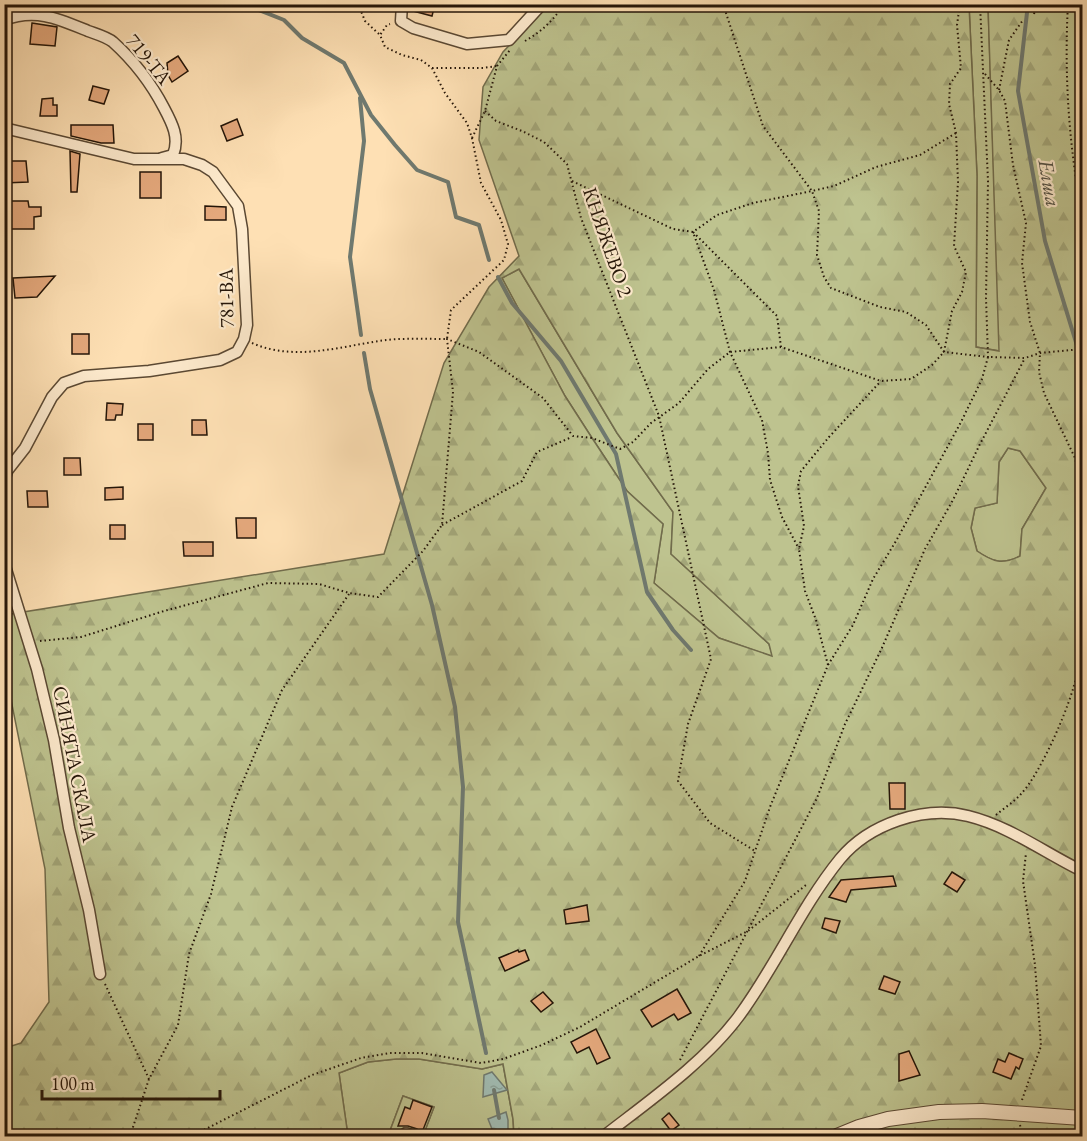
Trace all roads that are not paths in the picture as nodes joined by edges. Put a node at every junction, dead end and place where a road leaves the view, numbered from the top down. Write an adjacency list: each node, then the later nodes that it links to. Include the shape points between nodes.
1 (402, 4): 2 (street, via 401,21 413,28 467,44 514,44)
2 (542, 4)
3 (4, 20): 5 (street, 719-ТА, via 25,14 54,17 111,40 151,84 176,134 173,155)
4 (4, 128): 5 (street, 781-ВА, via 134,159)
5 (157, 160): 6 (street, 781-ВА, via 184,159 202,165 213,172 238,206 247,326 244,339 237,352 220,360 148,371 84,375 64,383)
6 (6, 476)
7 (4, 563): 9 (street, СИНЯТА СКАЛА, via 38,669)
8 (1083, 871): 11 (street, via 1027,841 967,816 920,815 882,827 841,858 738,1018 674,1082)
9 (100, 974)
10 (1083, 1118): 12 (street, via 939,1112 888,1119)
11 (604, 1137)
12 (837, 1137)

